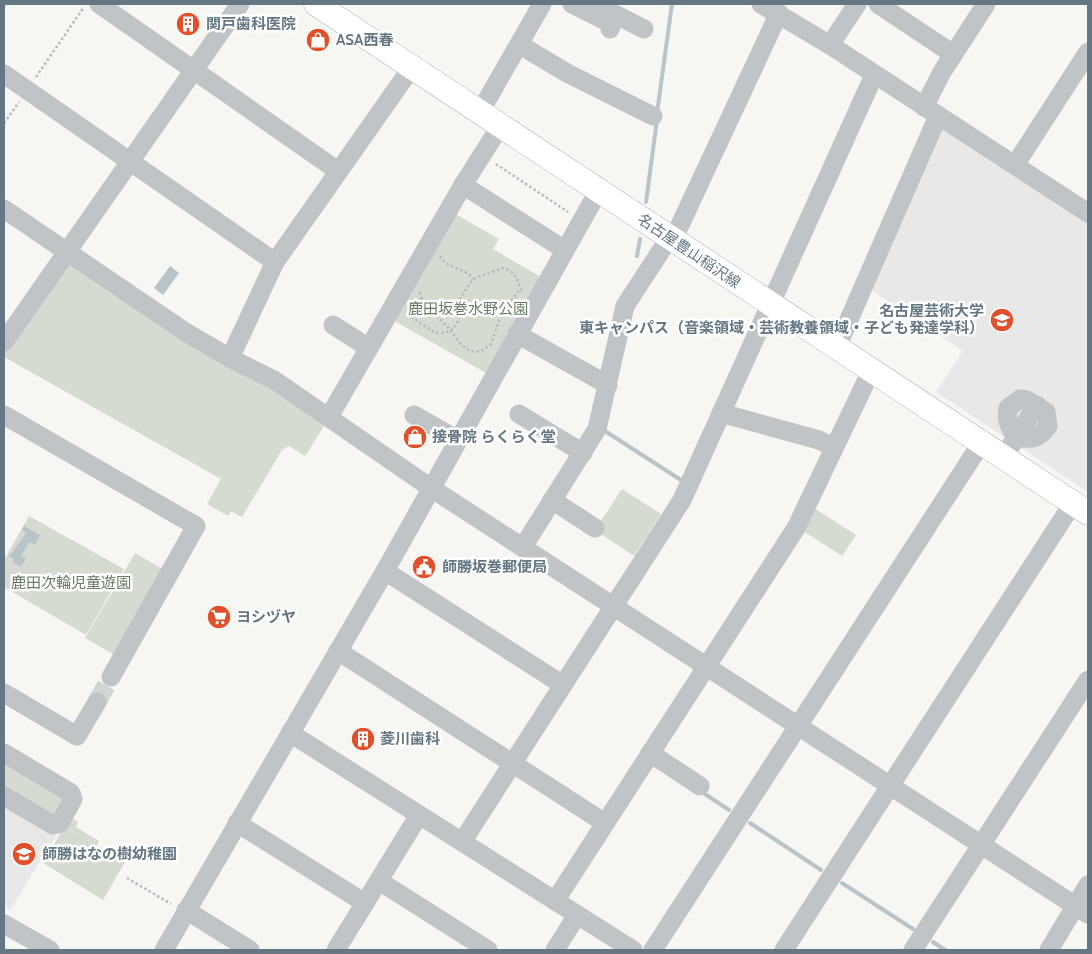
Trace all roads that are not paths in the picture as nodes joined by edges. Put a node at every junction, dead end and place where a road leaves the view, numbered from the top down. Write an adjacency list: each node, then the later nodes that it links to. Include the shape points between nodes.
1 (99, 4): 19 (street)
2 (240, 4): 19 (street)
3 (316, 4): 18 (main road, 名古屋豊山稲沢線)
4 (543, 4): 14 (street)
5 (572, 4): 12 (street, via 612,24)
6 (595, 4): 13 (street)
7 (761, 4): 11 (street)
8 (857, 4): 15 (street)
9 (878, 4): 17 (street)
10 (986, 4): 17 (street)
11 (779, 13): 15 (street); 33 (street)
12 (610, 29)
13 (644, 29)
14 (520, 45): 23 (street); 24 (street, via 567,73)
15 (830, 45): 21 (street)
16 (1088, 52): 27 (street)
17 (953, 54): 22 (street)
18 (412, 67): 23 (main road, 名古屋豊山稲沢線); 28 (street)
19 (194, 70): 26 (street); 28 (street)
20 (4, 74): 26 (street)
21 (874, 75): 22 (street); 37 (street)
22 (931, 111): 27 (street); 41 (street)
23 (480, 112): 25 (main road, 名古屋豊山稲沢線)
24 (653, 116)
25 (501, 125): 29 (street); 30 (main road, 名古屋豊山稲沢線)
26 (129, 162): 35 (street); 36 (street)
27 (1015, 165): 32 (street)
28 (338, 171): 36 (street)
29 (463, 185): 34 (street); 42 (street)
30 (599, 190): 33 (main road, 名古屋豊山稲沢線); 34 (street)
31 (4, 209): 35 (street)
32 (1088, 213)
33 (671, 238): 37 (main road, 名古屋豊山稲沢線); 45 (street, via 625,306)
34 (565, 250): 39 (street)
35 (65, 252): 40 (street); 43 (street)
36 (275, 262): 43 (street)
37 (770, 304): 41 (main road, 名古屋豊山稲沢線); 46 (street)
38 (333, 325): 42 (street)
39 (518, 334): 45 (street); 51 (street)
40 (6, 335)
41 (837, 347): 44 (main road, 名古屋豊山稲沢線)
42 (369, 348): 50 (street)
43 (230, 358): 50 (street, via 274,380)
44 (871, 370): 52 (main road, 名古屋豊山稲沢線); 53 (street)
45 (608, 385): 55 (street, via 598,429)
46 (721, 413): 53 (street); 62 (street, via 682,500)
47 (518, 414): 55 (street)
48 (4, 415): 65 (street, via 196,526)
49 (414, 415): 51 (street)
50 (329, 417): 56 (street)
51 (458, 440): 56 (street)
52 (982, 442): 54 (main road, 名古屋豊山稲沢線); 70 (street)
53 (834, 447): 64 (street, via 796,528)
54 (1010, 447): 54 (street, via 1008,408 1020,399 1046,412 1048,426 1038,438); 58 (main road, 名古屋豊山稲沢線)
55 (582, 453): 57 (street)
56 (431, 488): 60 (street); 61 (street)
57 (552, 500): 59 (street); 60 (street)
58 (1084, 510): 76 (street)
59 (595, 528)
60 (522, 547): 62 (street)
61 (385, 570): 63 (street); 67 (street)
62 (614, 606): 64 (street); 67 (street)
63 (338, 651): 71 (street); 74 (street)
64 (706, 666): 70 (street); 72 (street)
65 (111, 677)
66 (1088, 680): 82 (street)
67 (563, 685): 74 (street)
68 (4, 693): 69 (street, via 77,736)
69 (96, 702)
70 (798, 726): 76 (street); 99 (street)
71 (290, 733): 78 (street); 79 (street)
72 (650, 753): 75 (street); 80 (street)
73 (4, 754): 77 (street, via 71,793 73,800 60,823 53,825)
74 (513, 763): 80 (street); 81 (street)
75 (700, 786)
76 (890, 786): 82 (street); 92 (street)
77 (4, 796)
78 (419, 815): 81 (street); 83 (street)
79 (237, 823): 86 (street); 88 (street)
80 (605, 823): 85 (street)
81 (462, 842): 85 (street)
82 (982, 846): 87 (street); 100 (street)
83 (379, 881): 86 (street); 96 (street)
84 (1088, 884): 87 (street)
85 (555, 901): 89 (street)
86 (365, 903): 91 (street)
87 (1082, 909): 101 (street)
88 (186, 910): 94 (street); 95 (street)
89 (577, 915): 97 (street); 98 (street)
90 (4, 924): 93 (street)
91 (340, 949)
92 (788, 949)
93 (50, 950)
94 (164, 950)
95 (250, 950)
96 (488, 950)
97 (555, 950)
98 (633, 950)
99 (653, 950)
100 (913, 950)
101 (1049, 950)

